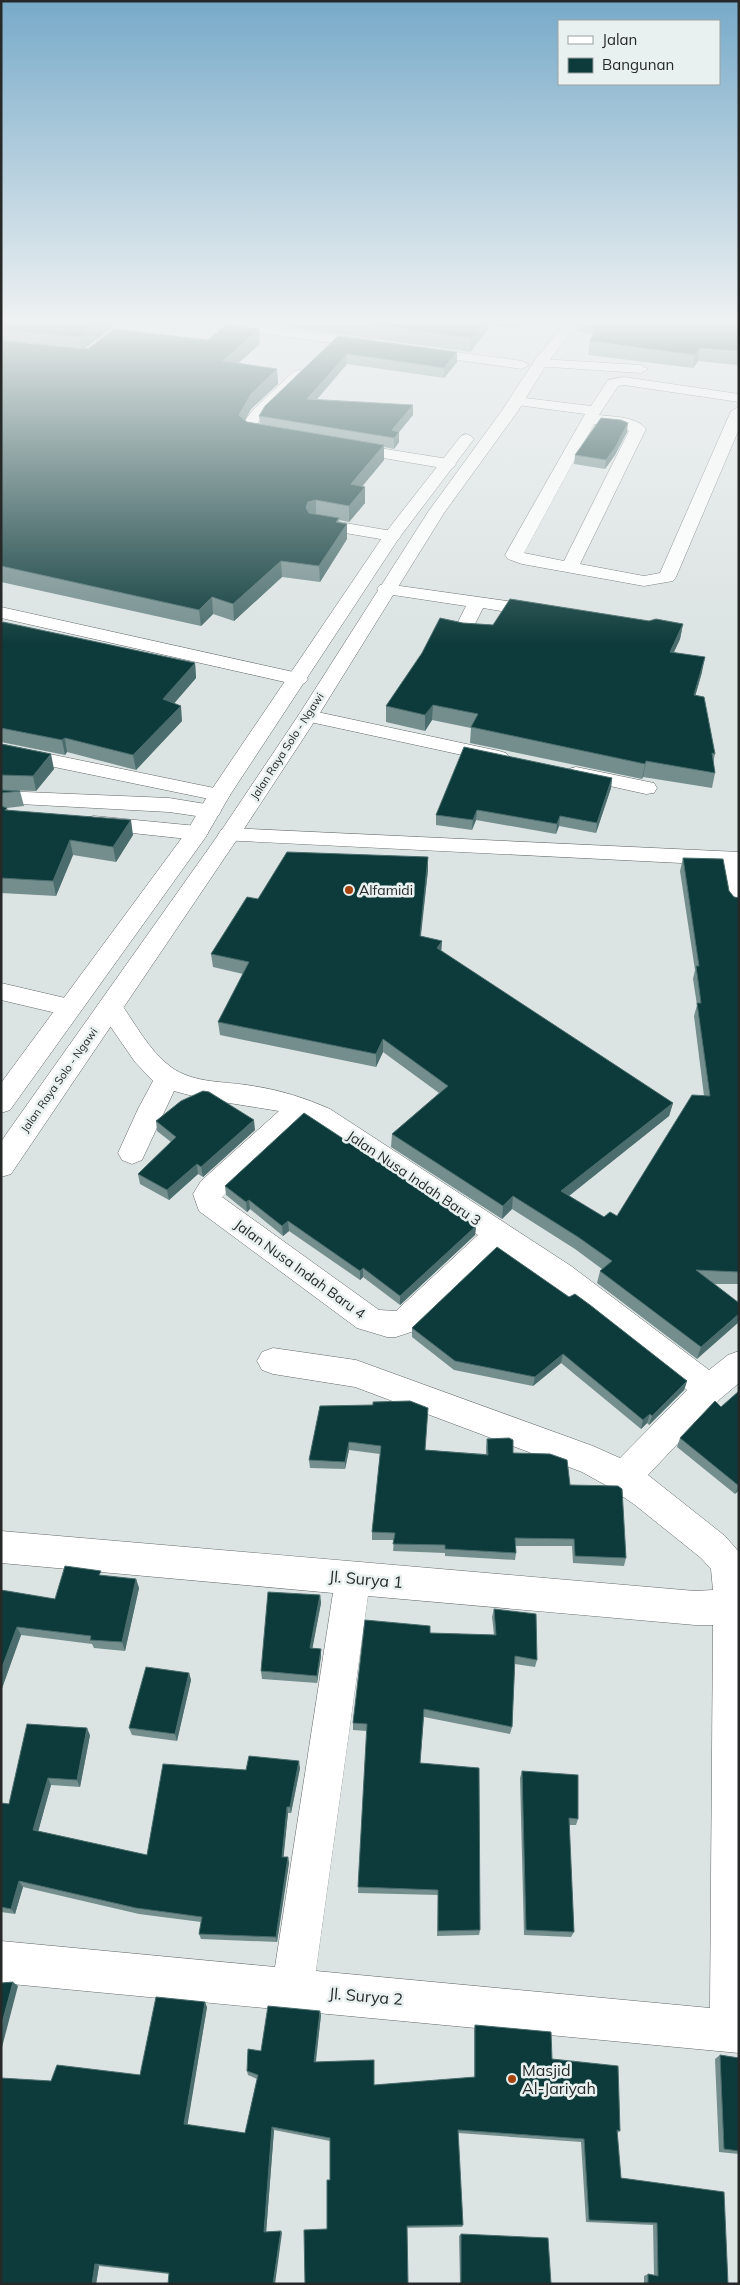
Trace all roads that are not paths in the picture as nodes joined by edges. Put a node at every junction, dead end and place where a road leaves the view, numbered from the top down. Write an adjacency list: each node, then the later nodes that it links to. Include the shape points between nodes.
1 (252, 431): 7 (main road)
2 (476, 431): 9 (main road, Jalan Raya Solo - Ngawi)
3 (496, 431): 13 (main road, Jalan Raya Solo - Ngawi, via 436,512)
4 (584, 431): 12 (main road, via 514,555)
5 (637, 431): 12 (main road)
6 (730, 431): 12 (main road, via 667,577 644,581)
7 (292, 439)
8 (330, 445): 9 (main road)
9 (448, 464): 11 (main road, Jalan Raya Solo - Ngawi)
10 (316, 523): 11 (main road)
11 (392, 536): 20 (main road, Jalan Raya Solo - Ngawi)
12 (570, 567)
13 (386, 589): 15 (main road); 21 (main road, Jalan Raya Solo - Ngawi)
14 (1, 602): 19 (main road)
15 (477, 602): 17 (main road); 18 (main road)
16 (1, 612): 19 (main road)
17 (562, 615)
18 (463, 630)
19 (250, 656): 20 (main road)
20 (298, 679): 27 (main road, Jalan Raya Solo - Ngawi)
21 (308, 716): 23 (main road); 30 (main road, Jalan Raya Solo - Ngawi)
22 (1, 750): 27 (main road)
23 (521, 762)
24 (559, 770): 25 (main road)
25 (646, 788)
26 (1, 798): 27 (main road, via 169,805)
27 (214, 803): 29 (main road, Jalan Raya Solo - Ngawi)
28 (1, 814): 29 (main road)
29 (197, 833): 30 (main road); 34 (main road, Jalan Raya Solo - Ngawi)
30 (229, 835): 31 (main road); 35 (main road, Jalan Raya Solo - Ngawi)
31 (735, 858): 32 (main road)
32 (739, 903)
33 (1, 991): 34 (main road)
34 (69, 1007): 37 (main road, Jalan Raya Solo - Ngawi)
35 (110, 1007): 36 (main road, Jalan Nusa Indah Baru 3, via 150,1062); 40 (main road, Jalan Raya Solo - Ngawi)
36 (168, 1078): 38 (main road, Jalan Nusa Indah Baru 3, via 205,1090); 39 (main road)
37 (1, 1102)
38 (301, 1106): 41 (main road, Jalan Nusa Indah Baru 3, via 335,1124); 41 (main road, Jalan Nusa Indah Baru 4, via 211,1189 206,1199 368,1319 394,1326 406,1321)
39 (132, 1153)
40 (1, 1166)
41 (498, 1234): 44 (main road, Jalan Nusa Indah Baru 3, via 600,1304)
42 (273, 1361): 45 (main road, via 356,1374 593,1461)
43 (739, 1364): 44 (main road)
44 (709, 1389): 45 (main road)
45 (633, 1468): 48 (main road, via 668,1510 726,1562)
46 (1, 1548): 47 (main road, Jl. Surya 1)
47 (353, 1578): 48 (main road, Jl. Surya 1, via 695,1608); 51 (main road)
48 (735, 1608): 49 (main road)
49 (735, 1777): 52 (main road)
50 (1, 1962): 51 (main road, Jl. Surya 2)
51 (293, 1989): 52 (main road, Jl. Surya 2)
52 (735, 2031)

